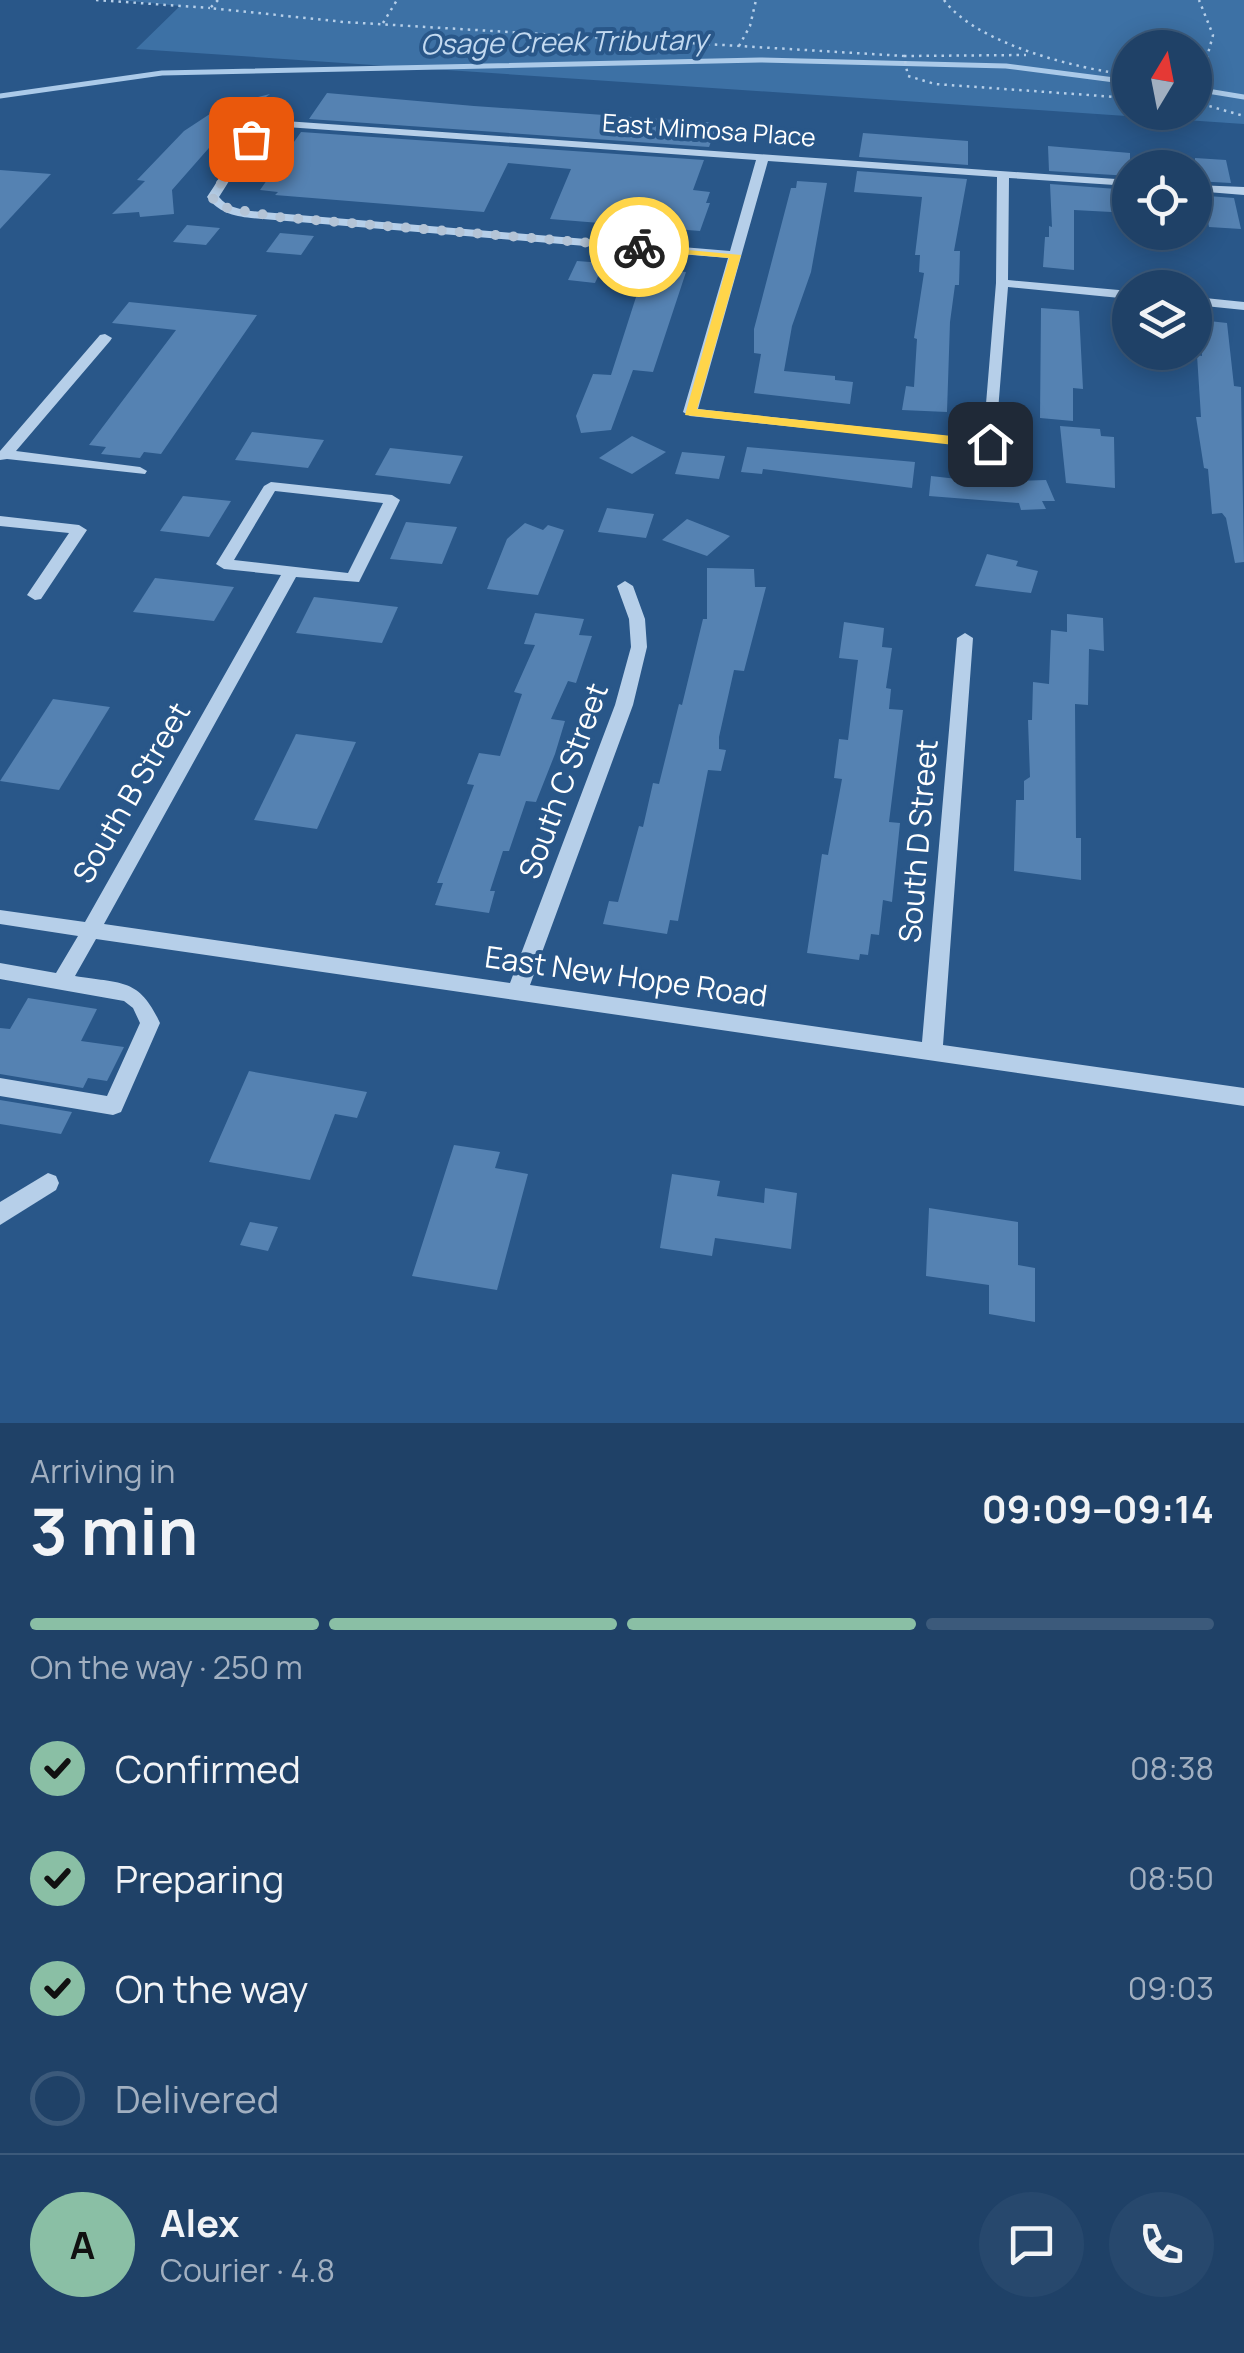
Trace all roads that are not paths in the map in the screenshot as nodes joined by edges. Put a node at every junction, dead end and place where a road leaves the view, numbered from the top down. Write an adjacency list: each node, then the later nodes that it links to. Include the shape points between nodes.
1 (763, 157): 2 (street, East Mimosa Place); 6 (street); 6 (street, East Mimosa Place, via 285,124 251,139 212,197 218,206 278,217)
2 (1004, 175): 3 (street, East Mimosa Place); 7 (street)
3 (1112, 183)
4 (1212, 189): 5 (street)
5 (1244, 191)
6 (735, 255): 7 (street, via 690,412 990,444)
7 (1002, 283): 8 (street)
8 (1112, 293)
9 (1212, 303): 10 (street)
10 (1244, 306)
11 (104, 338): 12 (street)
12 (3, 455): 13 (street)
13 (140, 471)
14 (0, 520): 17 (street, via 79,530)
15 (292, 572): 15 (street, via 352,579 392,500 271,486 224,564); 20 (street, South B Street)
16 (625, 586): 23 (street, South C Street, via 639,647 624,705)
17 (34, 595)
18 (966, 638): 24 (street, South D Street)
19 (1, 919): 20 (street, East New Hope Road)
20 (89, 930): 22 (street, South B Street); 23 (street, East New Hope Road)
21 (0, 971): 22 (street)
22 (63, 980): 25 (street, via 128,994 150,1023 113,1106)
23 (518, 992): 24 (street, East New Hope Road)
24 (932, 1049): 26 (street, East New Hope Road)
25 (0, 1086)
26 (1244, 1097)
27 (48, 1184): 28 (street)
28 (0, 1216)

